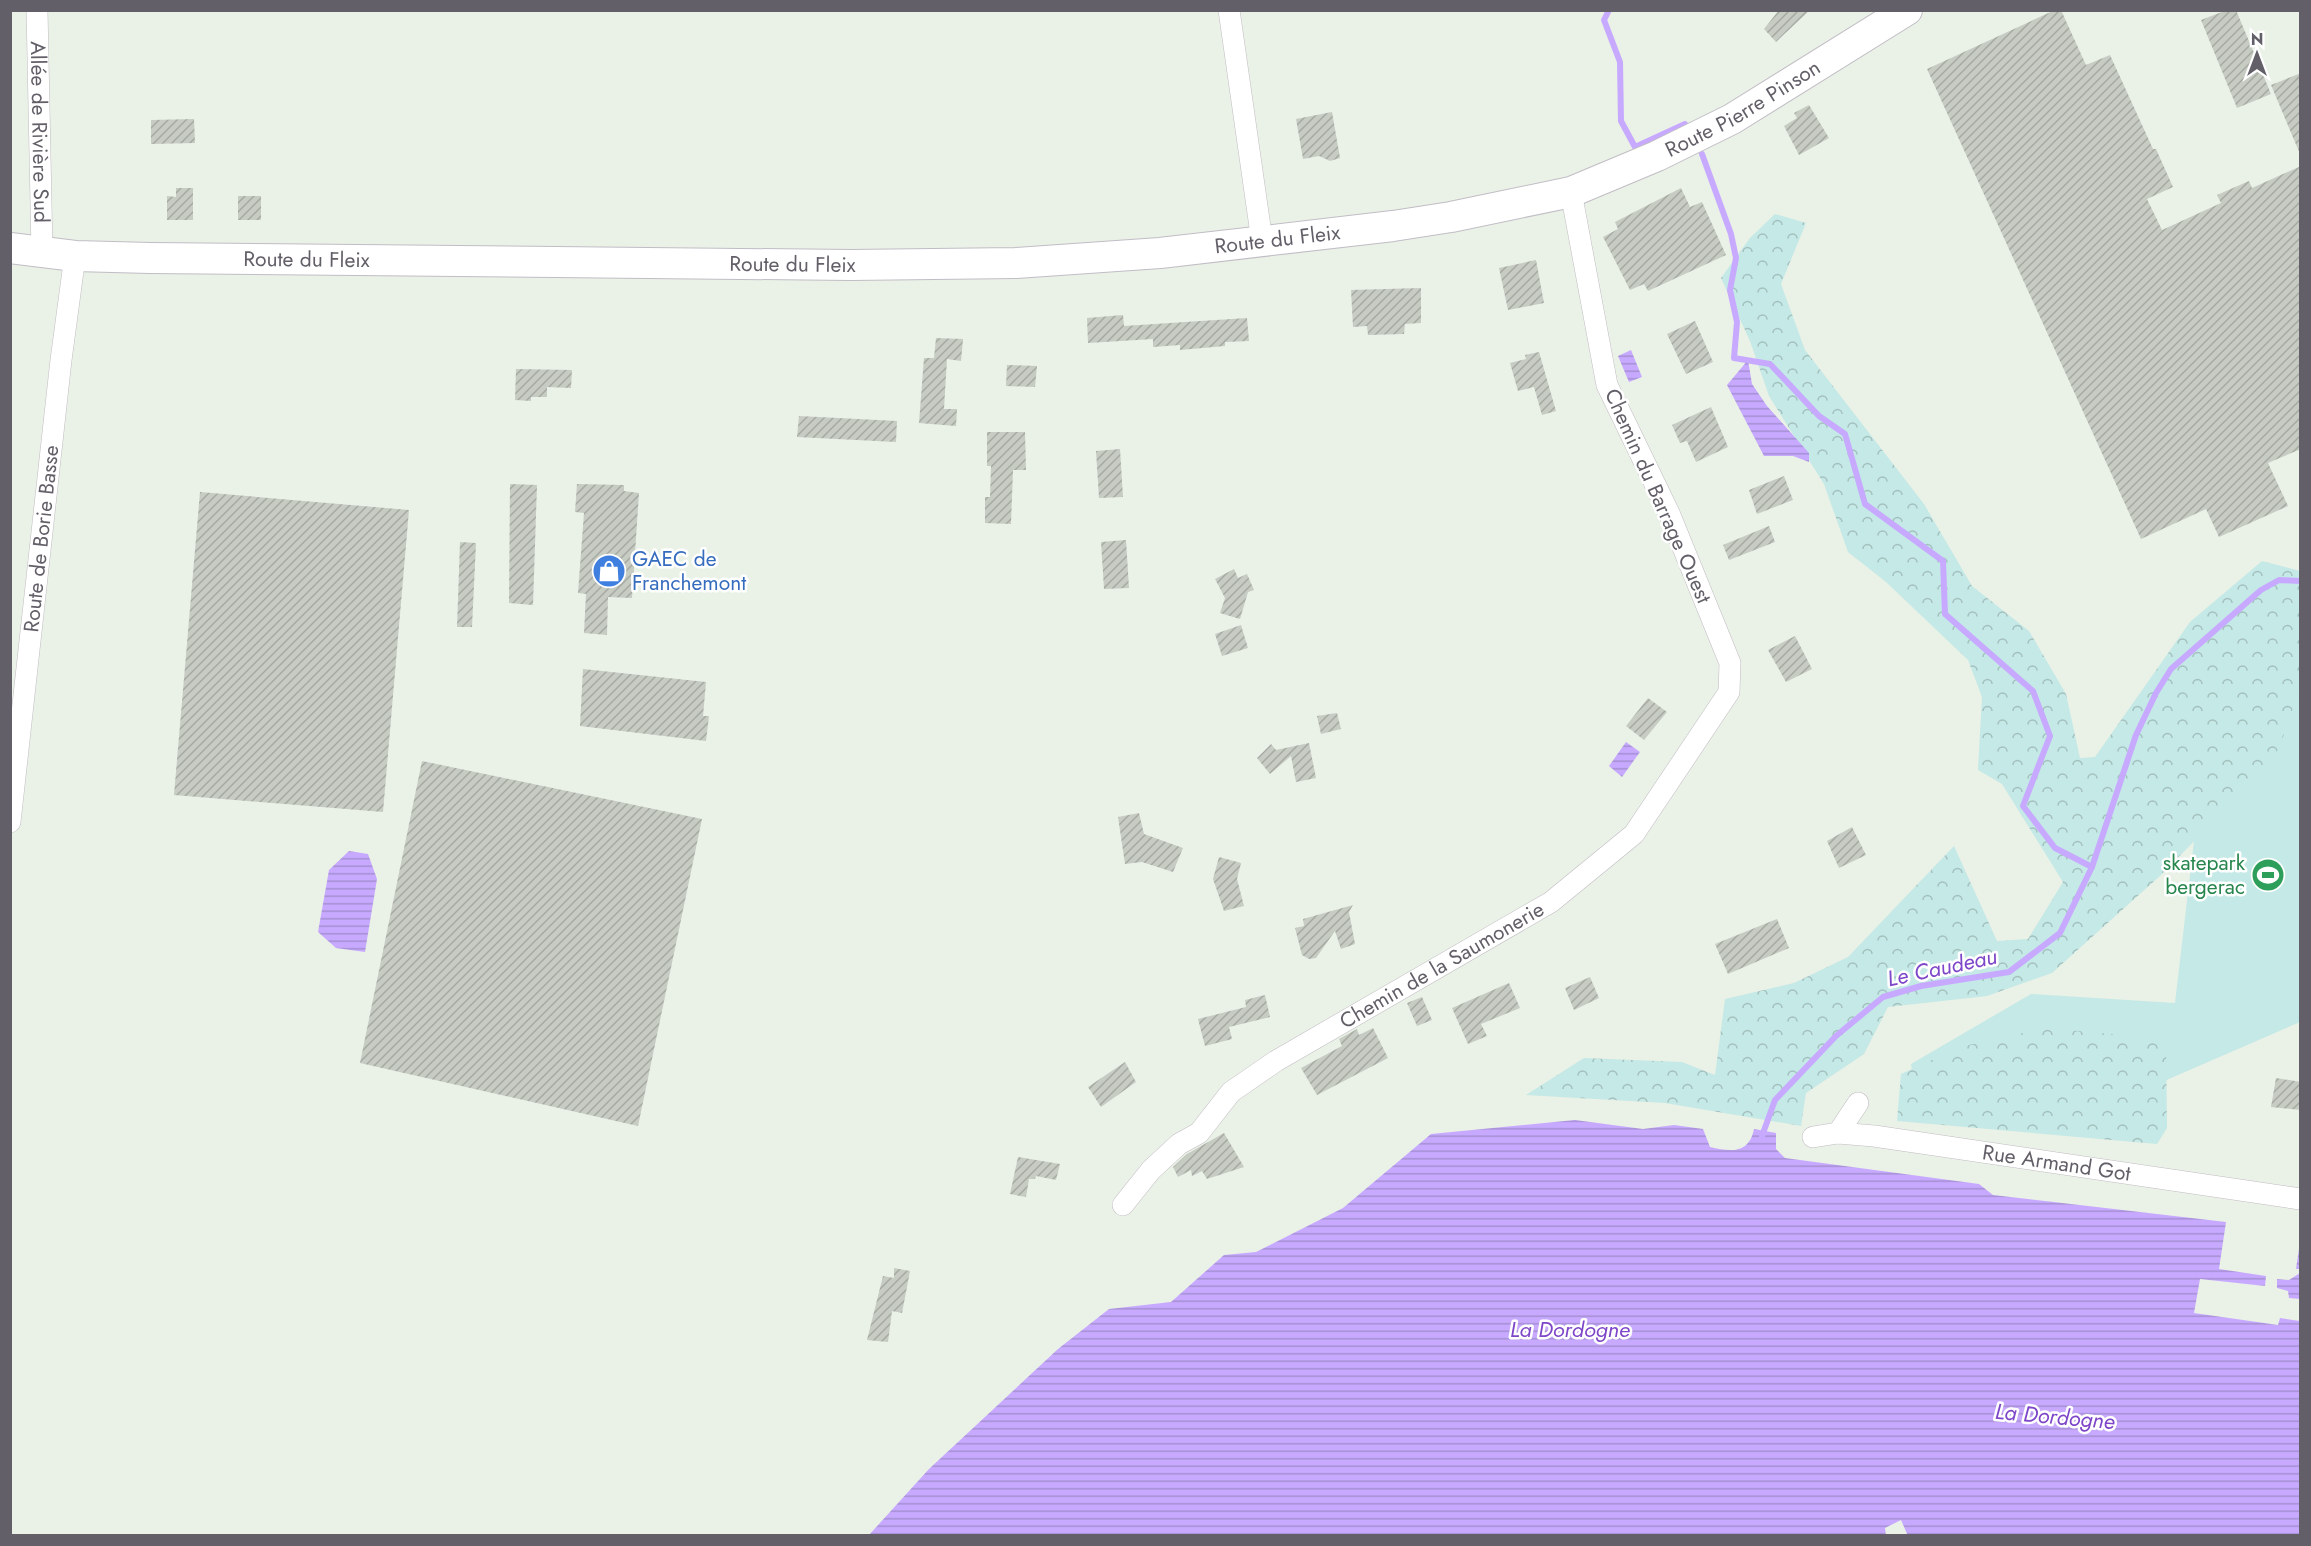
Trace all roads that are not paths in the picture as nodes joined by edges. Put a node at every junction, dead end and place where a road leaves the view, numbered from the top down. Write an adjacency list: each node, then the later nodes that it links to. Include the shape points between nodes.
1 (37, 10): 7 (street, Allée de Rivière Sud)
2 (1229, 10): 5 (street)
3 (1907, 10): 4 (main road, Route Pierre Pinson, via 1732,119)
4 (1570, 192): 5 (main road, Route du Fleix, via 1450,217); 9 (street, Chemin du Barrage Ouest, via 1607,385 1669,513 1730,663)
5 (1262, 241): 8 (main road, Route du Fleix, via 1026,262 898,264)
6 (10, 248): 7 (main road, Route du Fleix)
7 (42, 252): 8 (main road, Route du Fleix)
8 (75, 256): 10 (street, Route de Borie Basse)
9 (1729, 692): 15 (street, Chemin de la Saumonerie, via 1634,834 1551,902 1276,1061 1231,1092 1199,1133 1179,1144 1151,1170)
10 (10, 822)
11 (1858, 1103): 12 (street)
12 (1838, 1133): 13 (street, Rue Armand Got); 14 (street, Rue Armand Got)
13 (1813, 1137)
14 (2301, 1198)
15 (1123, 1205)

